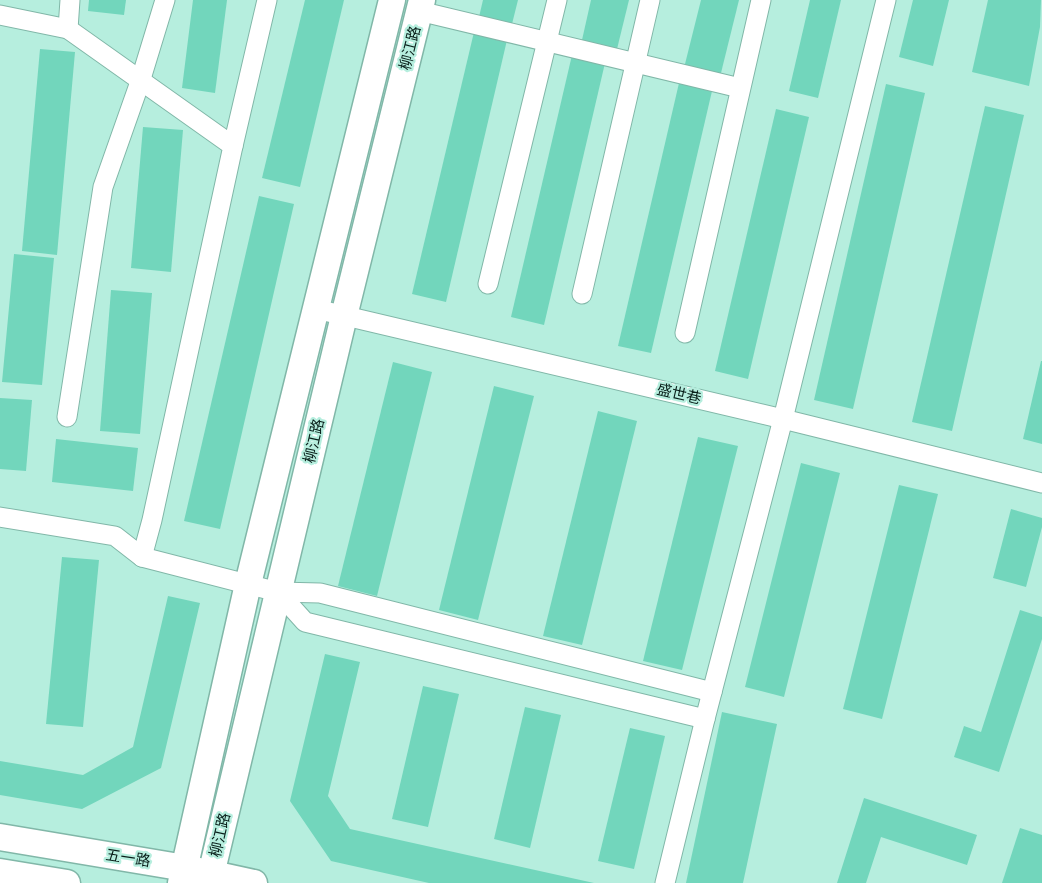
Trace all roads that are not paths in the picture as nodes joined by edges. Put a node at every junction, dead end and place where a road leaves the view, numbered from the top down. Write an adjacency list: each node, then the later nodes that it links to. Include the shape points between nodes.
1 (70, 0): 11 (street)
2 (165, 0): 14 (street)
3 (267, 0): 16 (street)
4 (392, 0): 19 (street, 柳江路)
5 (557, 0): 12 (street)
6 (650, 0): 13 (street)
7 (761, 0): 15 (street)
8 (886, 0): 23 (street)
9 (421, 6): 12 (street); 20 (street, 柳江路)
10 (0, 15): 11 (street)
11 (68, 29): 14 (street)
12 (547, 41): 13 (street); 17 (street)
13 (637, 62): 15 (street); 18 (street)
14 (140, 82): 16 (street); 22 (street, via 103,187)
15 (740, 88): 21 (street)
16 (233, 146): 26 (street)
17 (488, 284)
18 (582, 294)
19 (316, 308): 20 (street, 盛世巷); 27 (street, 柳江路)
20 (344, 316): 23 (street, 盛世巷); 28 (street, 柳江路)
21 (685, 333)
22 (67, 417)
23 (783, 419): 24 (street, 盛世巷); 29 (street)
24 (1042, 483)
25 (0, 517): 26 (street, via 115,536)
26 (142, 556): 27 (street)
27 (248, 584): 28 (street); 33 (street, 柳江路)
28 (278, 592): 29 (street, via 320,593); 30 (street, via 305,622); 34 (street, 柳江路)
29 (712, 692): 30 (street)
30 (705, 719): 37 (street)
31 (0, 837): 33 (street, 五一路)
32 (0, 872): 35 (street)
33 (183, 876): 34 (street, 五一路)
34 (210, 878): 36 (street, 五一路)
35 (67, 883)
36 (254, 883)
37 (665, 883)

